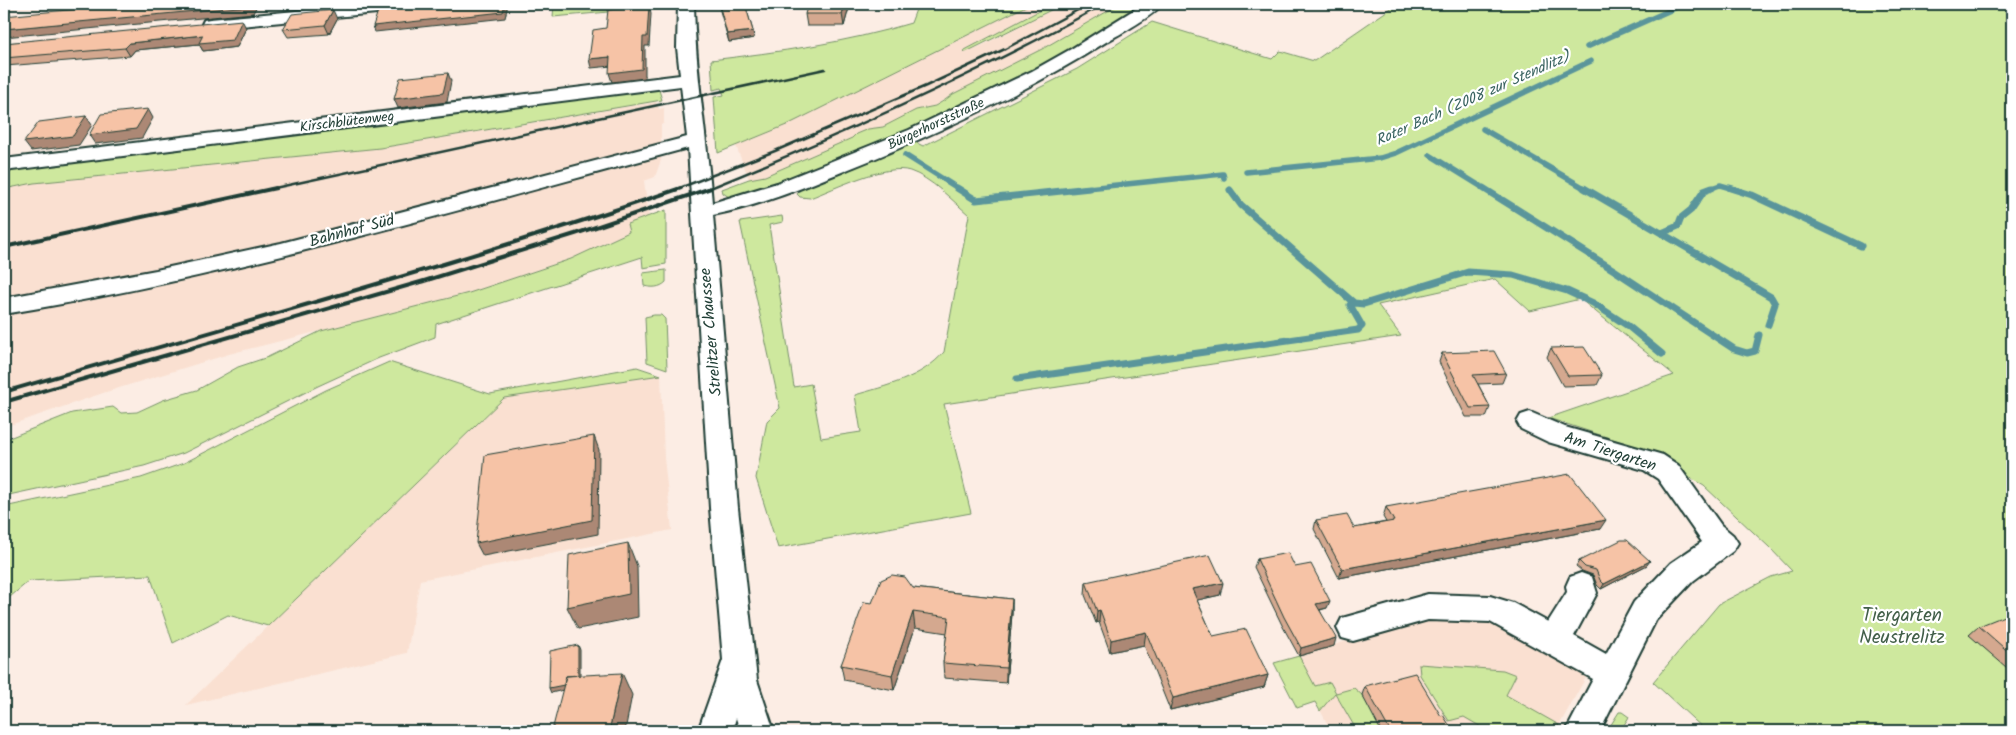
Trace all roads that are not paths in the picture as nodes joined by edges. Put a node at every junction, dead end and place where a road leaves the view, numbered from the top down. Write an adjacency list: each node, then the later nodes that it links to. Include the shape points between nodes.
1 (419, 4): 4 (street)
2 (686, 4): 5 (street, Strelitzer Chaussee)
3 (1154, 4): 8 (street, Bürgerhorststraße, via 1081,51 1020,84 890,146 766,194)
4 (192, 26)
5 (690, 79): 6 (street, Strelitzer Chaussee); 7 (street, Kirschblütenweg)
6 (697, 140): 8 (street, Strelitzer Chaussee); 9 (street, Bahnhof Süd, via 282,250)
7 (4, 164)
8 (703, 211): 14 (street, Strelitzer Chaussee, via 724,508)
9 (4, 306)
10 (1530, 422): 15 (street, Am Tiergarten, via 1557,435 1653,462 1668,472 1711,533 1723,543 1682,572 1645,611)
11 (1581, 586): 13 (street, via 1582,593)
12 (1353, 628): 13 (street, via 1428,607 1490,609 1502,612)
13 (1554, 641): 15 (street)
14 (740, 670): 16 (street); 17 (street); 18 (street)
15 (1613, 674): 19 (street, Am Tiergarten)
16 (715, 731)
17 (730, 731)
18 (757, 731)
19 (1583, 731)

